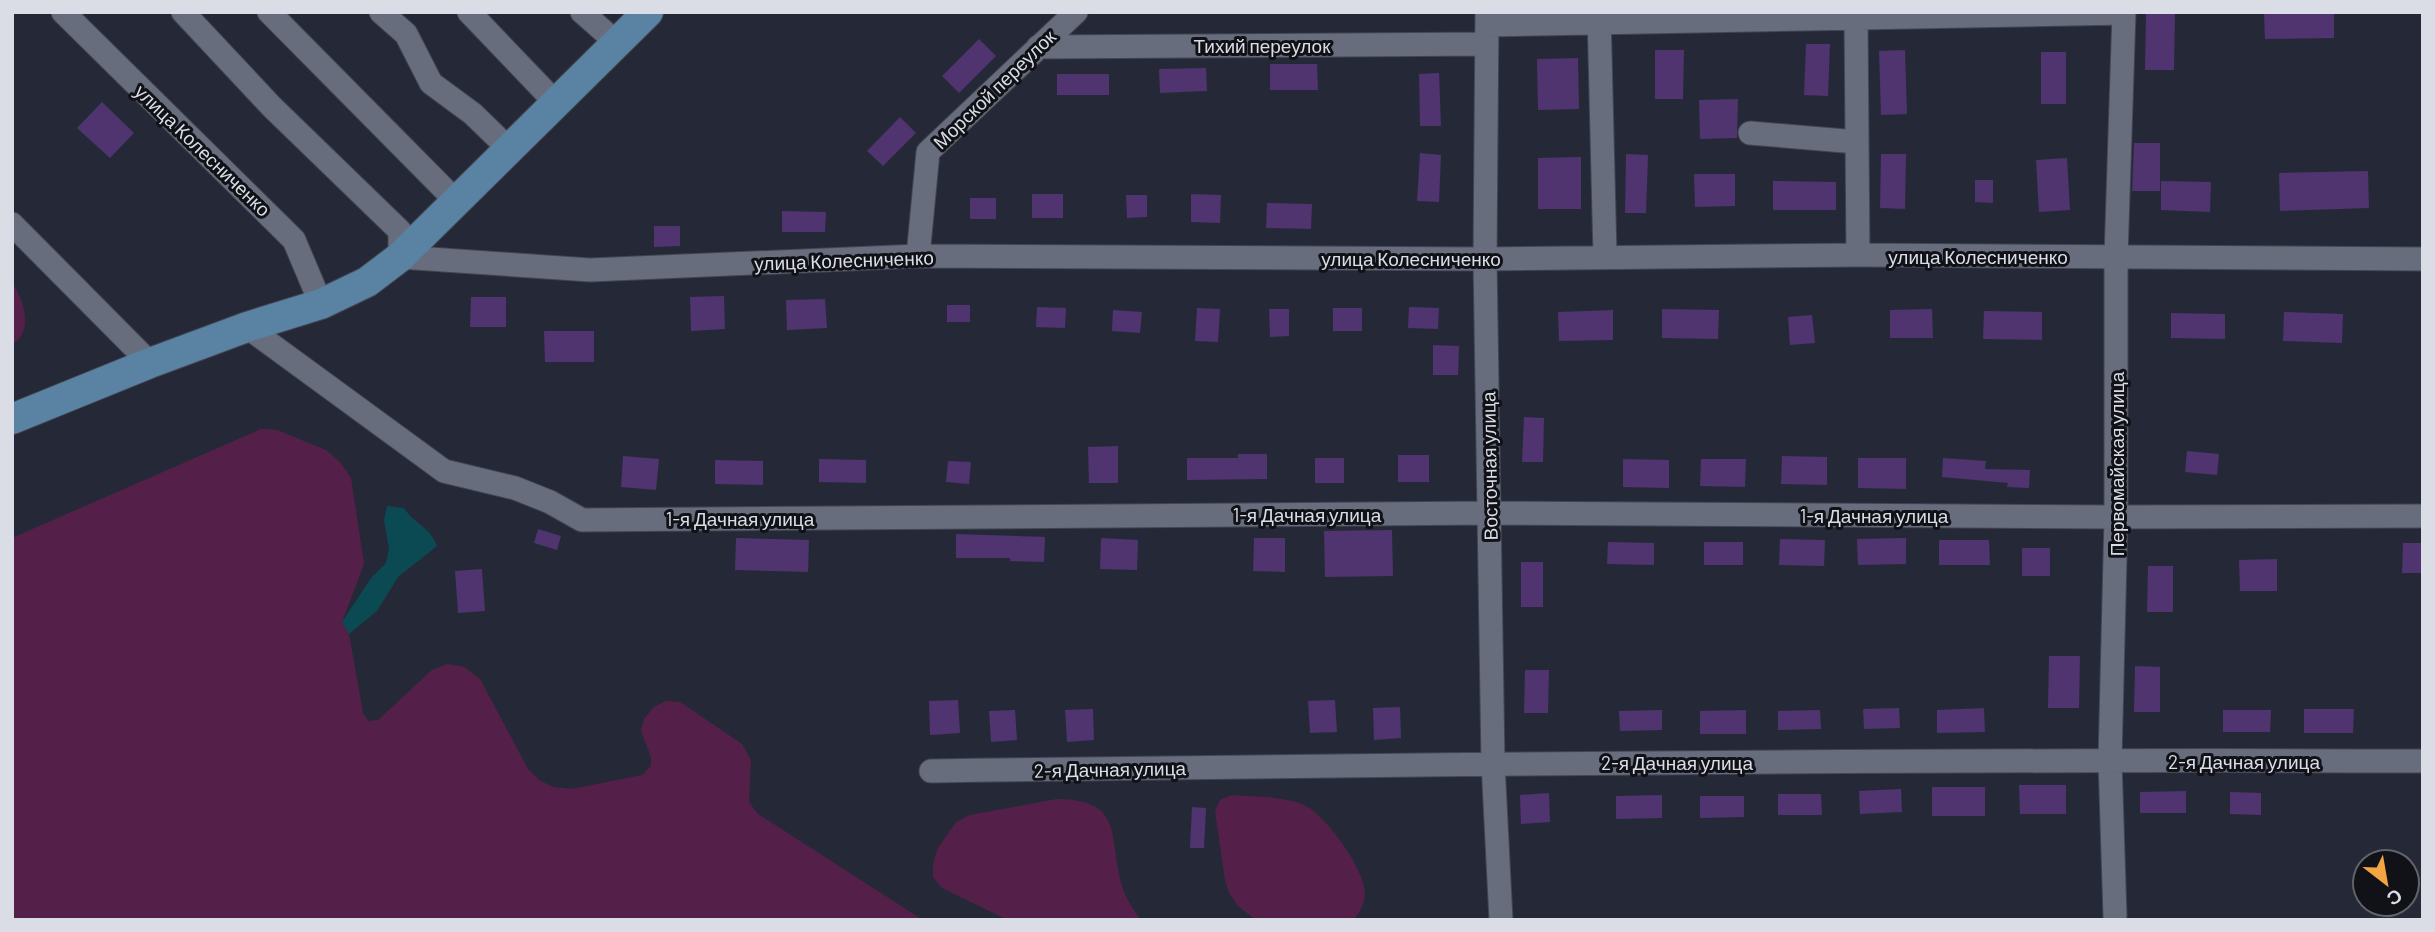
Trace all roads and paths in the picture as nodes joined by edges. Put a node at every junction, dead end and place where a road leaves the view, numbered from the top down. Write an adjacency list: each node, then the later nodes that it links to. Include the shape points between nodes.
1 (63, 12): 28 (street, улица Колесниченко, via 294,240)
2 (183, 12): 24 (street, via 272,107 400,231)
3 (269, 12): 19 (street)
4 (381, 12): 18 (street, via 406,34 431,82)
5 (469, 12): 15 (street)
6 (582, 12): 13 (street)
7 (648, 12): 13 (main road)
8 (1076, 12): 14 (street, Морской переулок)
9 (2124, 13): 11 (street, Тихий переулок); 25 (street, Первомайская улица)
10 (1599, 17): 11 (street, Тихий переулок); 12 (street, Тихий переулок); 23 (street)
11 (1856, 18): 17 (street)
12 (1487, 27): 14 (street, Тихий переулок); 27 (street, Восточная улица)
13 (617, 43): 15 (main road)
14 (1038, 47): 22 (street, Морской переулок, via 928,152)
15 (556, 103): 18 (main road)
16 (1750, 133): 17 (street)
17 (1857, 142): 21 (street)
18 (509, 149): 19 (main road)
19 (456, 201): 24 (main road)
20 (12, 224): 30 (street)
21 (1858, 255): 23 (street, улица Колесниченко); 25 (street, улица Колесниченко)
22 (918, 256): 24 (street, улица Колесниченко, via 590,270); 27 (street, улица Колесниченко)
23 (1605, 256): 27 (street, улица Колесниченко)
24 (400, 257): 28 (main road, via 367,282)
25 (2116, 257): 26 (street, улица Колесниченко); 34 (street, Первомайская улица)
26 (2423, 258)
27 (1485, 259): 32 (street, Восточная улица)
28 (321, 304): 29 (main road)
29 (247, 327): 30 (main road); 32 (street, 1-я Дачная улица, via 444,471 515,488 582,520)
30 (150, 363): 31 (main road)
31 (12, 419)
32 (1490, 513): 34 (street, 1-я Дачная улица); 37 (street, Восточная улица)
33 (2423, 516): 34 (street, 1-я Дачная улица)
34 (2116, 517): 35 (street, Первомайская улица)
35 (2110, 760): 36 (street, 2-я Дачная улица); 37 (street, 2-я Дачная улица); 39 (street, Первомайская улица)
36 (2423, 761)
37 (1493, 763): 38 (street, 2-я Дачная улица); 40 (street, Восточная улица)
38 (930, 771)
39 (2115, 916)
40 (1501, 920)

